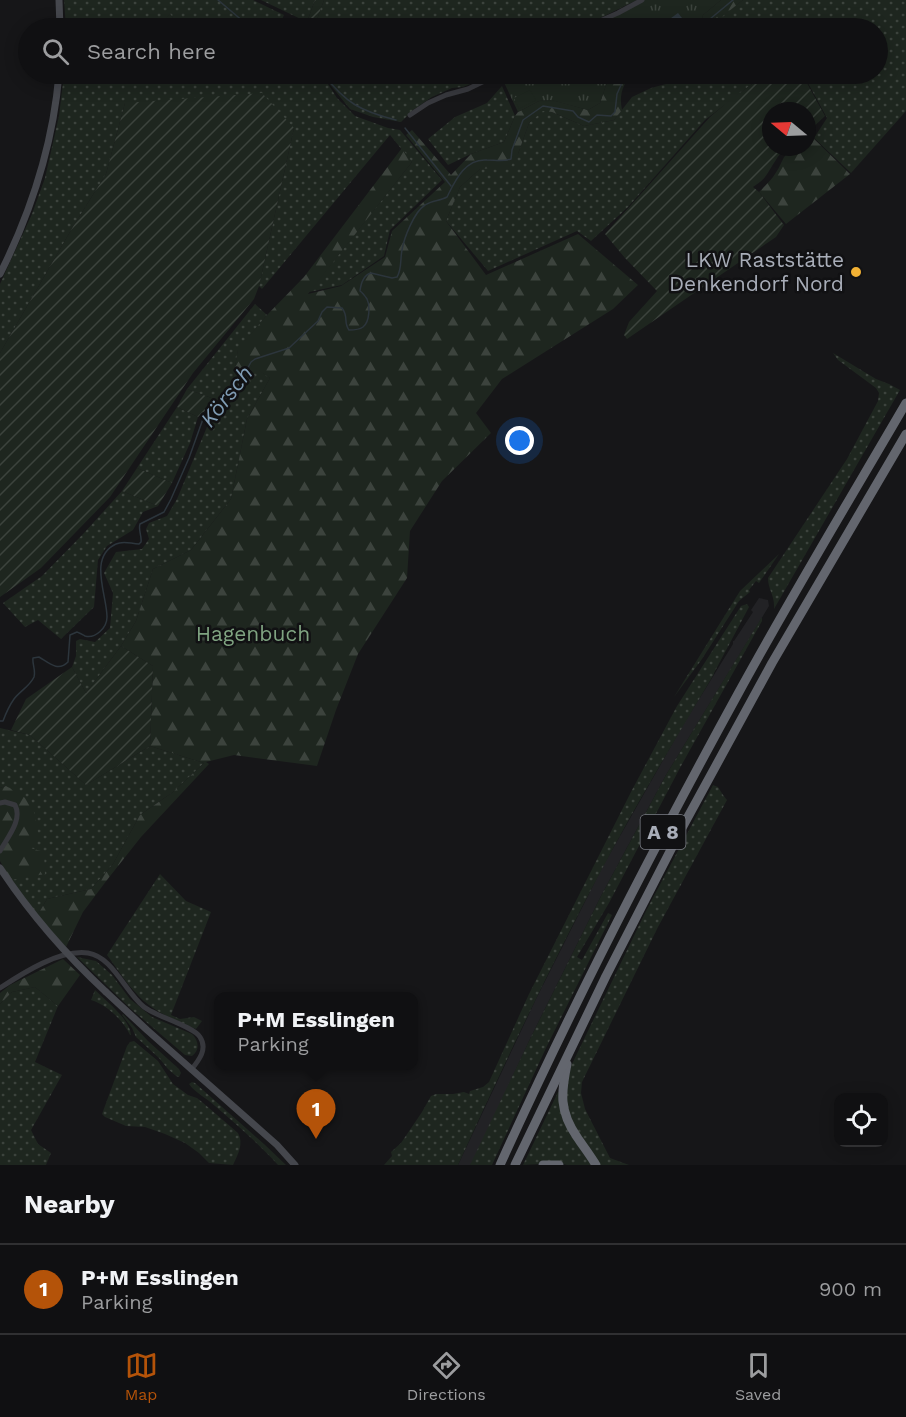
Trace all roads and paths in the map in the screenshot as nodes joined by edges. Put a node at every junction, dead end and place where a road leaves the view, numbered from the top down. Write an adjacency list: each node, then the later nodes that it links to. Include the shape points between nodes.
1 (59, 0): 3 (main road)
2 (642, 0): 4 (street)
3 (60, 18)
4 (607, 18)
5 (58, 84): 8 (main road, via 42,168 25,220)
6 (478, 84): 7 (street, via 428,103)
7 (410, 115)
8 (0, 274)
9 (906, 396): 11 (highway)
10 (906, 403): 11 (highway, A 8)
11 (893, 425): 20 (highway, A 8, via 749,673 669,822)
12 (906, 434): 17 (highway, A 8, via 736,727 657,873)
13 (0, 803): 14 (street, via 15,805 18,816)
14 (0, 851)
15 (0, 868): 18 (main road, bridge, via 46,931 78,966)
16 (0, 988): 18 (street, via 59,956 74,952 93,954 145,1007 197,1033 203,1052)
17 (571, 1047): 21 (highway, A 8); 24 (highway, via 562,1092 564,1110 572,1130)
18 (191, 1070): 19 (main road)
19 (295, 1165)
20 (500, 1165)
21 (515, 1165)
22 (543, 1165): 23 (highway)
23 (559, 1165)
24 (596, 1165)

